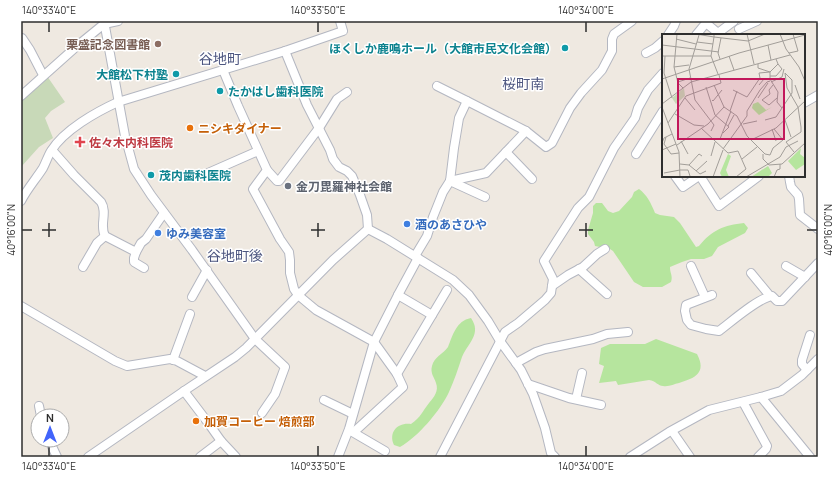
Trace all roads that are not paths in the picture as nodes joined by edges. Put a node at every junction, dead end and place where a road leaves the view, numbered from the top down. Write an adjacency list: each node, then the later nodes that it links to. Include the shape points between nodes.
1 (118, 21): 7 (street)
2 (340, 21): 14 (street, via 343,31)
3 (632, 21): 28 (street, via 614,34 612,51 602,70 570,108 552,143 546,147)
4 (676, 21): 9 (street)
5 (734, 21): 8 (street); 11 (street)
6 (757, 21): 8 (street)
7 (104, 23): 17 (street); 24 (street)
8 (741, 32)
9 (669, 34)
10 (697, 34): 11 (street, via 706,23)
11 (718, 34)
12 (21, 38): 17 (street)
13 (662, 42): 15 (street)
14 (285, 51): 16 (street); 27 (street)
15 (646, 53)
16 (223, 70): 24 (street); 30 (street)
17 (43, 75): 22 (street)
18 (662, 75): 60 (street, via 648,90 635,118 614,148 589,197 578,208 544,261 552,279)
19 (437, 86): 23 (street)
20 (347, 92): 27 (street, via 337,99)
21 (818, 95): 25 (street)
22 (21, 96)
23 (467, 101): 28 (street); 41 (street, via 459,118)
24 (118, 102): 29 (street, via 85,120 66,134); 44 (street, via 134,169)
25 (805, 102)
26 (662, 114): 32 (street)
27 (319, 128): 33 (street, via 279,181); 46 (street, via 333,160 352,176 367,215)
28 (526, 131): 31 (street)
29 (52, 150): 43 (street); 47 (street, via 103,205 102,226)
30 (258, 150): 33 (street); 34 (street)
31 (506, 152): 40 (street); 41 (street, via 486,173)
32 (636, 154)
33 (267, 170): 63 (street, via 254,189 289,252 290,274)
34 (208, 173)
35 (676, 177): 36 (street, via 683,187)
36 (698, 177)
37 (700, 177): 38 (street, via 719,206)
38 (758, 177)
39 (789, 177): 45 (street, via 791,187 798,195 800,215)
40 (532, 179)
41 (450, 181): 42 (street); 50 (street, via 443,192)
42 (485, 197)
43 (21, 201)
44 (164, 213): 49 (street); 57 (street)
45 (816, 224)
46 (368, 229): 50 (street); 63 (street)
47 (105, 236): 49 (street); 54 (street, via 97,243)
48 (605, 249): 56 (street)
49 (136, 252): 55 (street, via 134,262)
50 (417, 257): 64 (street); 73 (street, via 453,280 469,295)
51 (818, 263): 59 (street)
52 (692, 266): 66 (street, via 708,296 686,305 687,320 691,325 719,331)
53 (786, 266): 59 (street)
54 (83, 267)
55 (144, 268)
56 (579, 269): 60 (street); 62 (street)
57 (207, 270): 65 (street); 72 (street)
58 (751, 273): 66 (street)
59 (805, 277): 66 (street, via 782,301)
60 (552, 286): 73 (street, via 551,293 545,300 505,332)
61 (447, 290): 69 (street)
62 (607, 294)
63 (298, 295): 72 (street); 74 (street, via 316,310)
64 (398, 295): 69 (street); 74 (street)
65 (192, 296)
66 (770, 296)
67 (21, 306): 76 (street, via 127,366)
68 (190, 314): 76 (street)
69 (432, 315): 80 (street)
70 (628, 332): 77 (street, via 607,334 545,349)
71 (810, 335): 78 (street, via 802,360)
72 (255, 339): 81 (street, via 235,357); 89 (street, via 285,367 275,394)
73 (500, 341): 77 (street); 96 (street)
74 (374, 342): 80 (street); 90 (street)
75 (818, 358): 78 (street)
76 (173, 360): 81 (street)
77 (516, 363): 82 (street)
78 (806, 370): 84 (street, via 781,391)
79 (582, 373): 85 (street)
80 (397, 374): 91 (street, via 403,387)
81 (205, 376): 83 (street)
82 (528, 384): 85 (street); 102 (street, via 545,428 551,453)
83 (184, 391): 93 (street); 98 (street)
84 (761, 397): 87 (street); 106 (street)
85 (576, 399): 88 (street)
86 (324, 400): 90 (street)
87 (743, 402): 92 (street, via 709,410); 105 (street, via 767,446)
88 (602, 405)
89 (262, 413)
90 (353, 414): 91 (street)
91 (351, 431): 95 (street); 101 (street)
92 (672, 431): 103 (street); 104 (street)
93 (221, 441): 99 (street); 100 (street)
94 (53, 448): 97 (street)
95 (385, 451)
96 (443, 456)
97 (58, 457)
98 (88, 457)
99 (200, 457)
100 (236, 457)
101 (338, 457)
102 (555, 457)
103 (630, 457)
104 (690, 457)
105 (758, 457)
106 (810, 457)

